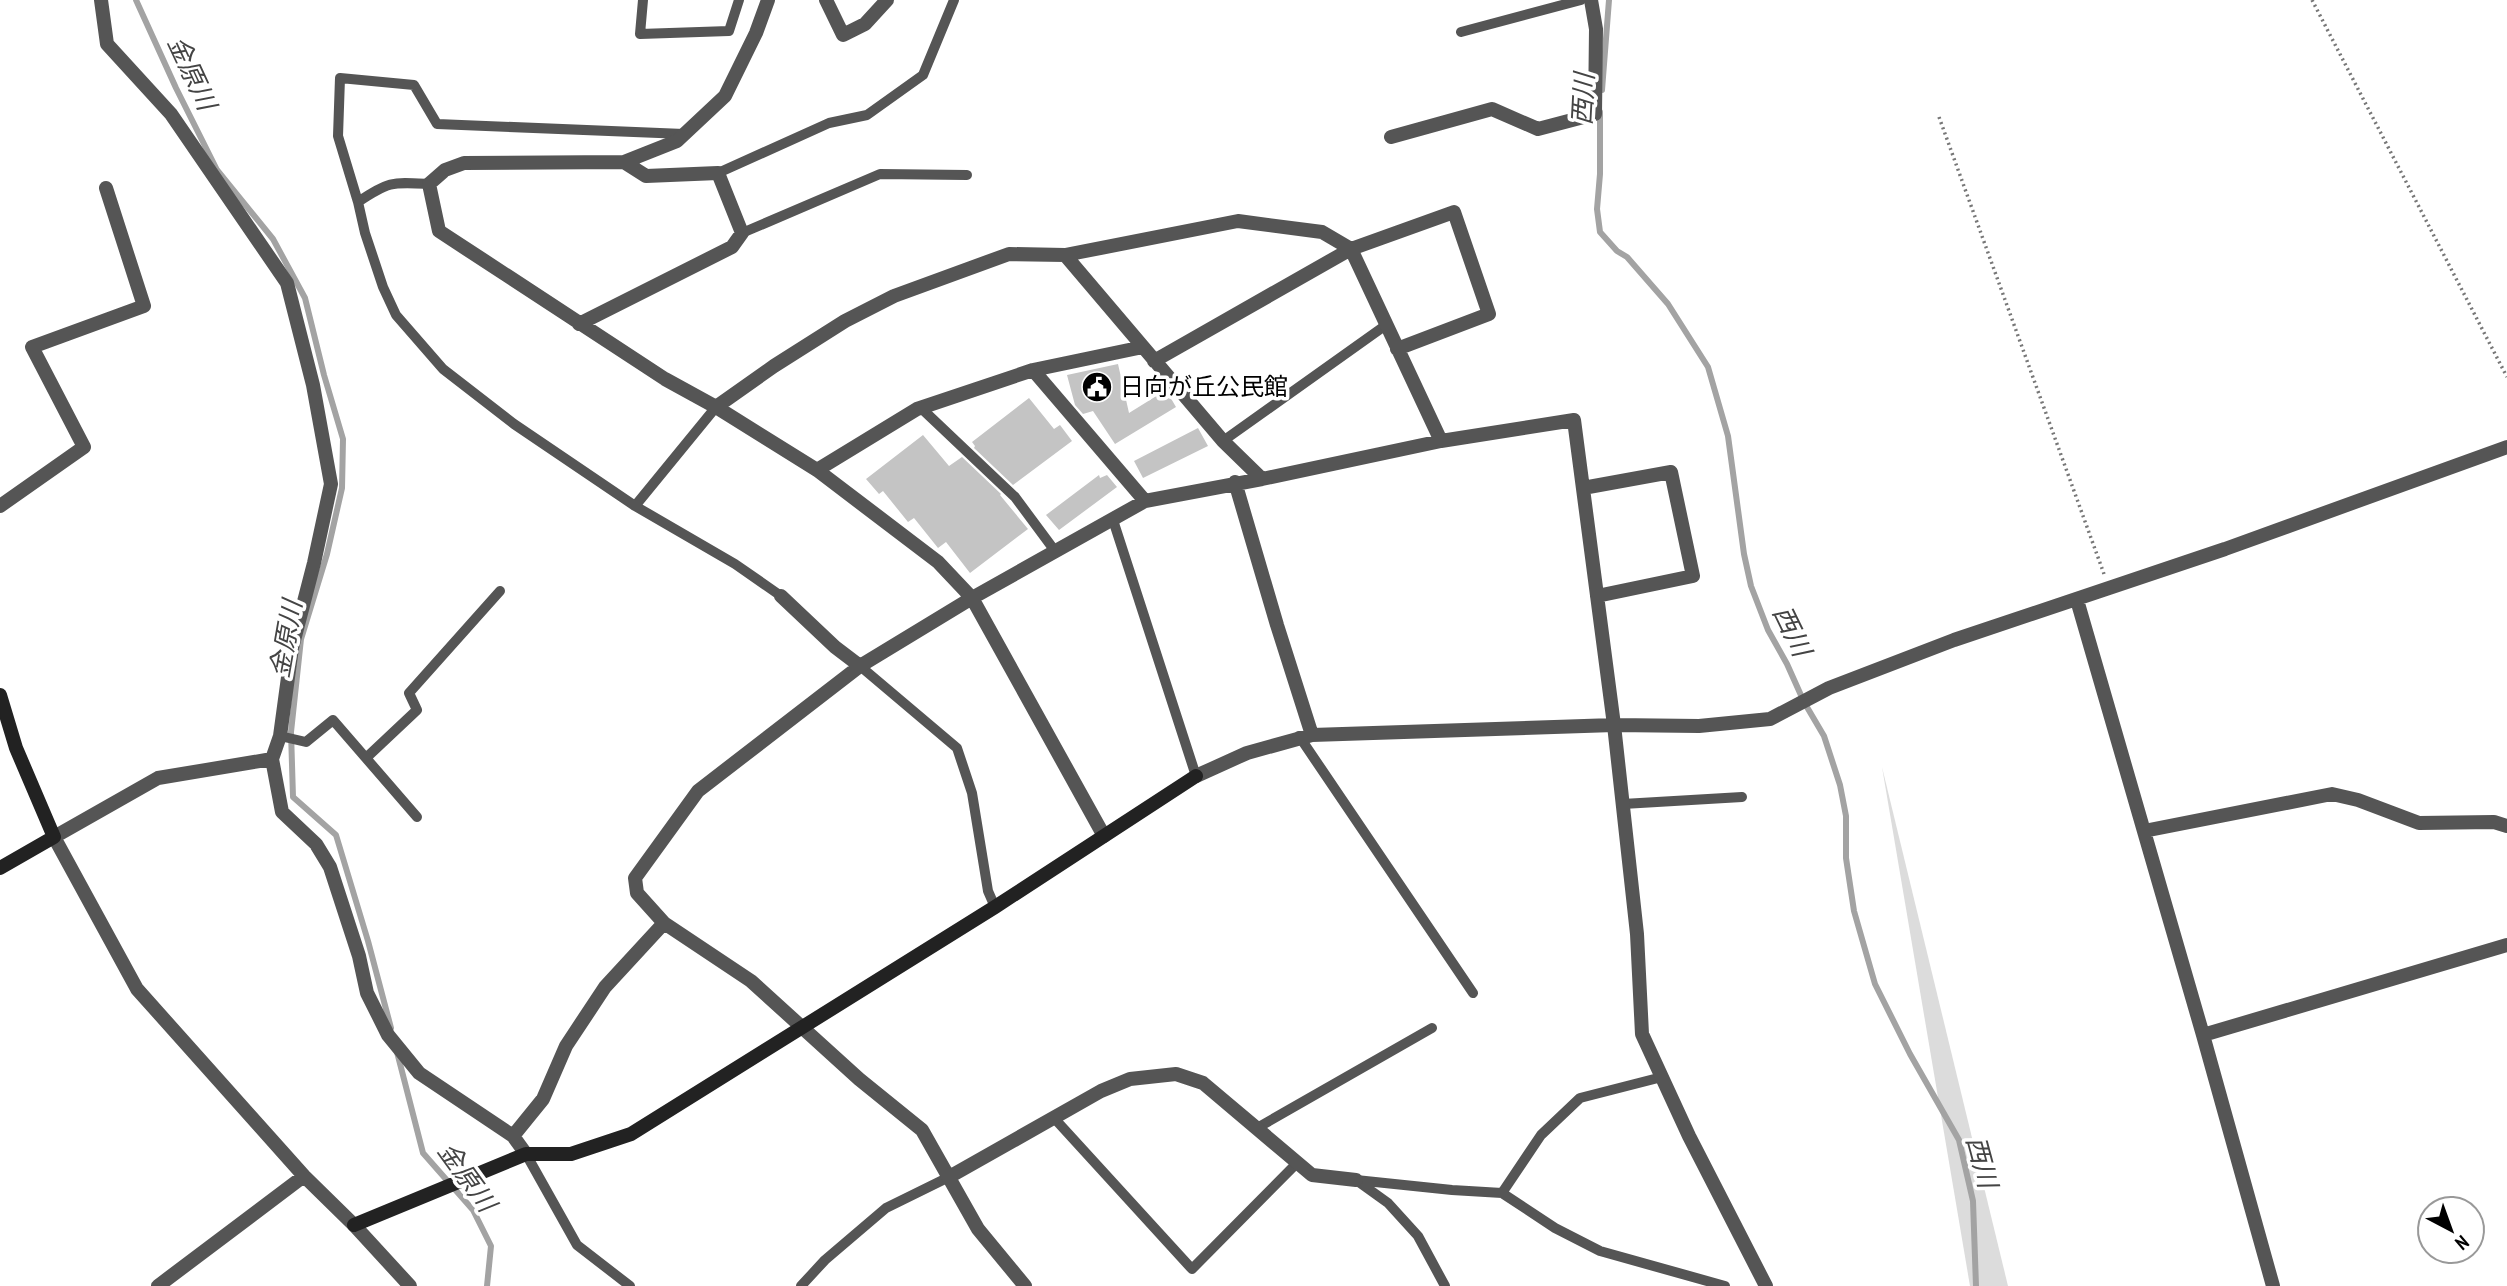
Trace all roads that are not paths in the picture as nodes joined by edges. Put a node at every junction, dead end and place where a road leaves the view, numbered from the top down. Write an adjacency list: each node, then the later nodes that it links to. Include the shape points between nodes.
1 (101, 0): 50 (street, via 107,44 172,114 287,283 313,386 331,484 292,648)
2 (643, 0): 3 (lane, via 639,34 729,31)
3 (739, 0)
4 (768, 0): 11 (street, via 726,96)
5 (826, 0): 6 (street, via 843,35 865,24)
6 (887, 0)
7 (954, 0): 14 (lane, via 923,75 867,115 829,123)
8 (1581, 0): 10 (lane)
9 (1591, 0): 12 (street, via 1596,29 1595,114 1538,129 1492,109)
10 (1461, 32)
11 (684, 134): 13 (street); 18 (lane, via 437,124 414,85 340,78 338,136)
12 (1391, 137)
13 (624, 162): 14 (street, via 646,176); 16 (street, via 464,163 445,170)
14 (718, 173): 19 (street)
15 (967, 175): 19 (lane, via 880,174)
16 (429, 184): 18 (lane, via 383,185); 22 (street, via 439,231)
17 (106, 188): 38 (street, via 144,306 32,347 84,447)
18 (358, 202): 39 (lane, via 396,315 443,369 514,424)
19 (742, 233): 22 (street, via 732,247)
20 (1351, 249): 21 (street, via 1322,232 1238,221); 23 (street); 25 (street, via 1454,212 1489,314); 26 (street)
21 (1065, 255): 24 (street); 28 (street, via 1009,254 894,296 804,346)
22 (579, 324): 28 (street)
23 (1386, 325): 25 (street); 30 (lane)
24 (1143, 347): 26 (street); 27 (street)
25 (1397, 349): 31 (street)
26 (1154, 361): 30 (street)
27 (1033, 370): 29 (street); 37 (street)
28 (716, 407): 33 (street); 39 (lane)
29 (920, 408): 33 (street); 41 (lane, via 1015,497)
30 (1223, 441): 34 (street)
31 (1441, 441): 34 (street); 36 (street, via 1574,419)
32 (2507, 447): 46 (street)
33 (817, 470): 45 (street, via 938,562)
34 (1262, 479): 35 (street)
35 (1235, 482): 37 (street); 51 (street)
36 (1583, 488): 44 (street); 44 (street, via 1671,472 1693,576)
37 (1145, 501): 40 (street)
38 (0, 506)
39 (635, 506): 43 (lane)
40 (1113, 520): 41 (street); 54 (lane)
41 (1055, 551): 45 (street)
42 (500, 591): 52 (lane, via 409,693 417,710)
43 (781, 596): 47 (street)
44 (1597, 596): 49 (street)
45 (972, 598): 47 (street); 60 (street)
46 (2077, 600): 49 (street, via 1829,688 1770,719 1699,726); 59 (street)
47 (859, 666): 63 (lane, via 957,748 972,793 988,891); 64 (street, via 698,790 635,878 638,893)
48 (0, 695): 61 (street, via 16,748)
49 (1614, 724): 51 (street); 56 (street)
50 (279, 736): 52 (lane, via 306,742 333,720); 53 (street)
51 (1306, 736): 54 (street, via 1247,753); 66 (lane)
52 (366, 758): 57 (lane)
53 (272, 759): 61 (street, via 158,778); 73 (street, via 282,812 316,844 330,867 367,993 388,1035 419,1073)
54 (1196, 776): 60 (street)
55 (1742, 797): 56 (lane)
56 (1623, 804): 70 (street, via 1642,1034)
57 (417, 817)
58 (2507, 826): 59 (street, via 2494,822 2419,823 2332,794)
59 (2144, 831): 69 (street)
60 (1104, 836): 63 (street)
61 (54, 837): 62 (street); 76 (street, via 137,989)
62 (0, 868)
63 (995, 907): 67 (street)
64 (664, 923): 67 (street, via 751,982); 73 (street, via 605,987 566,1046 543,1099)
65 (2507, 945): 69 (street)
66 (1473, 993)
67 (802, 1028): 74 (street, via 631,1135 571,1154); 77 (street, via 922,1130)
68 (1432, 1028): 72 (lane)
69 (2203, 1035): 89 (street)
70 (1662, 1077): 79 (lane, via 1580,1098 1541,1135); 88 (street)
71 (1054, 1118): 72 (street, via 1130,1079 1176,1074 1203,1083); 75 (lane, via 1192,1269); 77 (street)
72 (1257, 1128): 75 (street)
73 (513, 1136): 74 (street)
74 (526, 1154): 80 (street); 83 (lane, via 578,1245)
75 (1297, 1163): 78 (street, via 1312,1175)
76 (304, 1176): 80 (street); 81 (street)
77 (948, 1177): 84 (lane, via 886,1208); 85 (street, via 978,1228)
78 (1356, 1180): 79 (lane); 86 (lane, via 1388,1203 1418,1236)
79 (1502, 1193): 87 (lane, via 1601,1251)
80 (354, 1225): 82 (street)
81 (158, 1286)
82 (410, 1286)
83 (630, 1286)
84 (801, 1286)
85 (1025, 1286)
86 (1445, 1286)
87 (1725, 1286)
88 (1766, 1286)
89 (2273, 1286)

